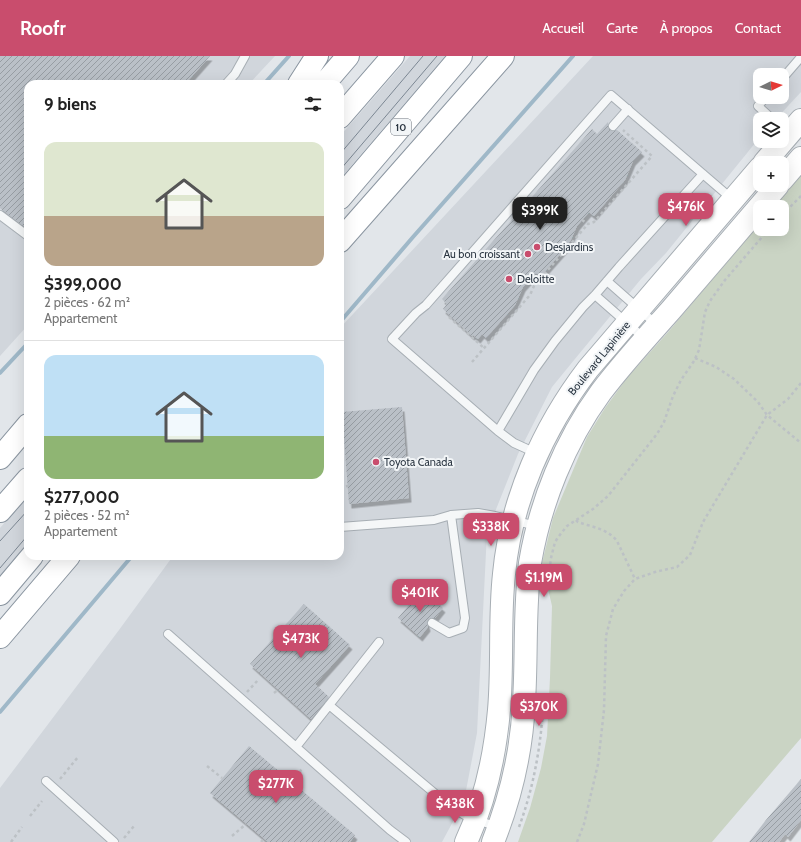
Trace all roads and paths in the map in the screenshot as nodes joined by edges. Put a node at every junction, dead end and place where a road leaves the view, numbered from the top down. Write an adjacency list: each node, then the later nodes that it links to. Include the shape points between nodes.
1 (245, 56): 9 (lane)
2 (317, 56): 10 (main road)
3 (348, 56): 11 (main road)
4 (393, 56): 14 (main road)
5 (461, 56): 24 (main road, 10)
6 (503, 56): 32 (main road)
7 (801, 57): 8 (lane)
8 (789, 71)
9 (230, 80)
10 (302, 80)
11 (327, 80)
12 (760, 104): 15 (lane, via 758,106)
13 (628, 109): 16 (lane); 21 (lane); 45 (lane, via 611,94 426,305 392,339)
14 (344, 112)
15 (764, 112)
16 (617, 127): 30 (path, via 652,156 594,222)
17 (791, 127): 18 (main road)
18 (769, 156)
19 (801, 158): 20 (main road)
20 (789, 172)
21 (703, 174): 26 (lane); 34 (lane)
22 (753, 176): 26 (main road, Boulevard Lapinière)
23 (772, 192): 38 (main road, Boulevard Lapinière)
24 (344, 193)
25 (801, 196): 27 (path)
26 (733, 200): 36 (main road, Boulevard Lapinière)
27 (789, 208)
28 (0, 216): 31 (lane)
29 (582, 220): 30 (path)
30 (588, 224): 39 (path)
31 (24, 233)
32 (344, 236)
33 (763, 236): 40 (path, via 710,301 705,312 701,342)
34 (607, 282): 35 (lane); 36 (lane)
35 (595, 295): 36 (lane); 45 (lane, via 555,341 534,370)
36 (632, 316): 38 (lane); 38 (lane); 47 (main road, Boulevard Lapinière, via 570,393)
37 (448, 317): 39 (path)
38 (651, 332): 56 (main road, Boulevard Lapinière, via 601,393 578,429 553,482)
39 (484, 348): 41 (path)
40 (695, 358): 43 (path, via 725,373 752,396); 55 (path, via 673,396 658,434 608,496)
41 (472, 362)
42 (801, 383): 43 (path, via 788,399)
43 (767, 415): 46 (path); 60 (path, via 703,522 690,555 677,567)
44 (24, 430): 48 (main road)
45 (498, 431): 47 (lane, via 514,443)
46 (801, 443)
47 (537, 454): 54 (main road, Boulevard Lapinière)
48 (0, 458)
49 (24, 484): 52 (main road)
50 (344, 486): 51 (path)
51 (348, 486)
52 (0, 511)
53 (451, 515): 54 (lane, via 484,514); 57 (lane, via 434,520); 65 (lane, via 465,618 463,628 449,633)
54 (514, 520): 56 (lane); 85 (main road, Boulevard Lapinière, via 503,584 497,730 489,773)
55 (576, 520): 60 (path, via 614,536); 61 (path, via 555,542)
56 (538, 526): 89 (main road, Boulevard Lapinière, via 527,589 522,730)
57 (344, 527)
58 (29, 560): 63 (main road)
59 (67, 560): 67 (main road)
60 (635, 580): 98 (path, via 624,591 613,609 606,636 604,710 598,764 584,824)
61 (546, 590)
62 (402, 592): 64 (path)
63 (0, 594)
64 (412, 600)
65 (432, 623)
66 (168, 634): 72 (lane)
67 (0, 637)
68 (379, 642): 73 (lane)
69 (259, 679): 72 (path)
70 (279, 689): 71 (path)
71 (274, 693)
72 (242, 699): 75 (lane)
73 (329, 705): 75 (lane); 85 (lane, via 451,807)
74 (543, 706): 89 (path, via 540,740 527,805)
75 (296, 747): 77 (lane)
76 (78, 757): 80 (path)
77 (309, 758): 82 (path); 96 (lane)
78 (207, 766): 79 (path)
79 (222, 778)
80 (60, 779)
81 (46, 781): 94 (lane)
82 (293, 782)
83 (42, 800): 84 (path)
84 (30, 816)
85 (475, 819): 89 (lane); 97 (main road, Boulevard Lapinière)
86 (246, 824): 90 (path)
87 (134, 826): 91 (path)
88 (22, 827): 93 (path)
89 (503, 834)
90 (232, 836)
91 (124, 838)
92 (264, 839): 95 (path)
93 (11, 842)
94 (114, 842)
95 (261, 842)
96 (406, 842)
97 (466, 842)
98 (577, 842)

